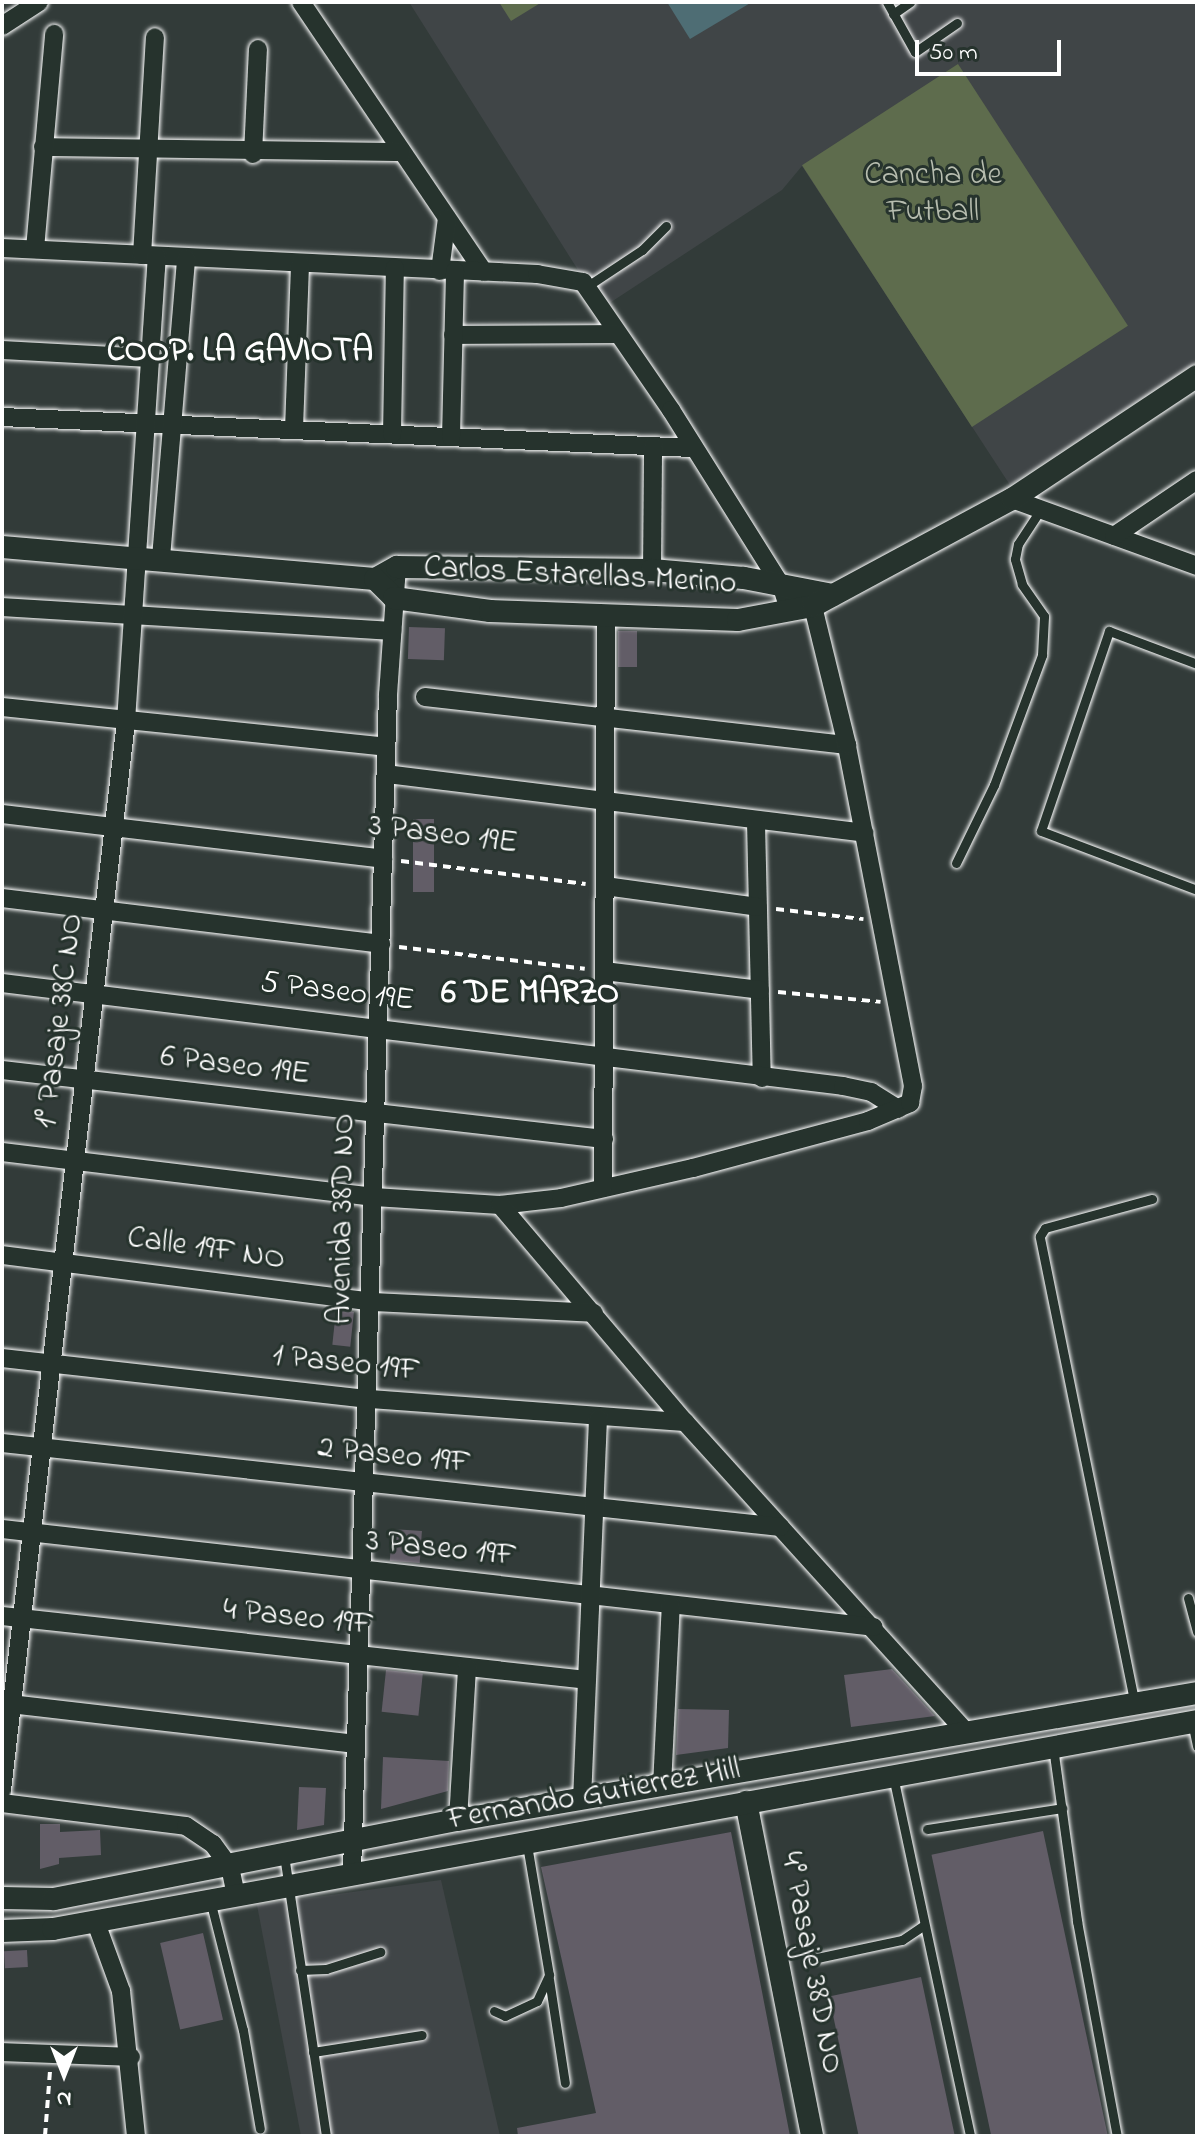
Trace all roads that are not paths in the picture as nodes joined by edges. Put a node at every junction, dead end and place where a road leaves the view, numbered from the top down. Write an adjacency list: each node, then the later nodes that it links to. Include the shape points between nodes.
1 (39, 2): 7 (street)
2 (301, 2): 13 (street)
3 (887, 2): 5 (lane)
4 (910, 2): 5 (lane)
5 (893, 14): 6 (lane, via 915,52)
6 (957, 23)
7 (2, 26)
8 (54, 34): 11 (street)
9 (155, 37): 12 (street, 1° Pasaje 38C NO)
10 (258, 49): 14 (street)
11 (43, 147): 12 (street); 18 (street)
12 (150, 151): 14 (street); 19 (street, 1° Pasaje 38C NO)
13 (402, 152): 14 (street); 15 (street)
14 (253, 154)
15 (447, 218): 23 (street); 24 (street)
16 (666, 226): 25 (lane, via 642,250)
17 (2, 248): 18 (street)
18 (35, 249): 19 (street)
19 (149, 256): 20 (street); 29 (street, 1° Pasaje 38C NO)
20 (186, 258): 21 (street); 33 (street)
21 (300, 263): 22 (street); 34 (street)
22 (395, 268): 23 (street); 35 (street)
23 (447, 271): 24 (street); 27 (street)
24 (484, 272): 25 (street, via 560,276)
25 (586, 287): 26 (street)
26 (617, 334): 27 (street); 38 (street)
27 (453, 335): 36 (street)
28 (2, 350): 29 (street)
29 (150, 358): 32 (street, 1° Pasaje 38C NO)
30 (1197, 376): 40 (street, Carlos Estarellas Merino)
31 (2, 417): 32 (street)
32 (146, 424): 33 (street); 44 (street, 1° Pasaje 38C NO)
33 (173, 428): 34 (street); 45 (street)
34 (294, 429): 35 (street)
35 (392, 434): 36 (street)
36 (451, 437): 37 (street)
37 (653, 446): 38 (street); 48 (street)
38 (693, 448): 50 (street)
39 (1197, 480): 42 (street)
40 (1012, 499): 41 (street); 51 (street, Carlos Estarellas Merino)
41 (1041, 509): 42 (street); 72 (lane, via 1018,544 1015,559 1022,584 1044,616 1042,655 994,785)
42 (1114, 536): 46 (street)
43 (2, 547): 44 (street, Carlos Estarellas Merino)
44 (137, 556): 45 (street, Carlos Estarellas Merino); 56 (street, 1° Pasaje 38C NO)
45 (161, 558): 49 (street, Carlos Estarellas Merino)
46 (1197, 566)
47 (397, 567): 48 (street, Carlos Estarellas Merino); 49 (street, Carlos Estarellas Merino); 52 (street, Avenida 38D NO)
48 (652, 570): 50 (street, Carlos Estarellas Merino)
49 (375, 579): 52 (street, Carlos Estarellas Merino)
50 (782, 587): 51 (street, Carlos Estarellas Merino); 54 (street)
51 (818, 597): 54 (street, Carlos Estarellas Merino); 63 (street)
52 (394, 598): 55 (street, Carlos Estarellas Merino, via 490,611); 57 (street, Avenida 38D NO)
53 (2, 607): 56 (street)
54 (789, 610): 55 (street, Carlos Estarellas Merino, via 738,620)
55 (606, 615): 61 (street)
56 (134, 617): 57 (street); 62 (street, 1° Pasaje 38C NO)
57 (392, 631): 64 (street, Avenida 38D NO)
58 (1197, 664): 74 (lane, via 1109,631 1041,831)
59 (425, 697): 61 (street)
60 (2, 707): 62 (street)
61 (605, 717): 63 (street); 66 (street)
62 (126, 721): 64 (street); 69 (street, 1° Pasaje 38C NO)
63 (847, 745): 70 (street)
64 (386, 747): 65 (street, Avenida 38D NO)
65 (386, 774): 66 (street); 71 (street, Avenida 38D NO)
66 (605, 801): 68 (street); 73 (street)
67 (2, 814): 69 (street, 3 Paseo 19E)
68 (756, 822): 70 (street); 76 (street)
69 (114, 828): 71 (street, 3 Paseo 19E); 77 (street, 1° Pasaje 38C NO)
70 (864, 833): 88 (street, via 913,1086 910,1103)
71 (383, 859): 78 (street, Avenida 38D NO)
72 (956, 863)
73 (605, 886): 76 (street); 79 (street)
74 (1197, 890)
75 (2, 898): 77 (street)
76 (758, 907): 81 (street)
77 (104, 911): 78 (street); 82 (street, 1° Pasaje 38C NO)
78 (381, 944): 83 (street, Avenida 38D NO)
79 (604, 971): 81 (street); 84 (street)
80 (2, 983): 82 (street, 5 Paseo 19E)
81 (760, 990): 86 (street)
82 (94, 994): 83 (street, 5 Paseo 19E); 87 (street, 1° Pasaje 38C NO)
83 (379, 1028): 84 (street, 5 Paseo 19E); 89 (street, Avenida 38D NO)
84 (604, 1057): 86 (street, 5 Paseo 19E); 90 (street)
85 (2, 1070): 87 (street, 6 Paseo 19E)
86 (762, 1078): 88 (street, 5 Paseo 19E, via 871,1092)
87 (84, 1080): 89 (street, 6 Paseo 19E); 92 (street, 1° Pasaje 38C NO)
88 (898, 1109): 93 (street)
89 (376, 1114): 90 (street, 6 Paseo 19E); 94 (street, Avenida 38D NO)
90 (604, 1139): 93 (street)
91 (2, 1152): 92 (street)
92 (74, 1160): 94 (street); 98 (street, 1° Pasaje 38C NO)
93 (603, 1188): 96 (street)
94 (374, 1197): 96 (street); 99 (street, Avenida 38D NO)
95 (1152, 1199): 124 (lane, via 1045,1228 1040,1236)
96 (500, 1205): 100 (street)
97 (2, 1255): 98 (street, Calle 19F NO)
98 (62, 1260): 99 (street, Calle 19F NO); 102 (street, 1° Pasaje 38C NO)
99 (372, 1302): 100 (street, Calle 19F NO); 103 (street, Avenida 38D NO)
100 (594, 1313): 105 (street)
101 (2, 1358): 102 (street, 1 Paseo 19F)
102 (50, 1363): 103 (street, 1 Paseo 19F); 107 (street, 1° Pasaje 38C NO)
103 (369, 1399): 104 (street, 1 Paseo 19F); 108 (street, Avenida 38D NO)
104 (598, 1418): 105 (street, 1 Paseo 19F); 109 (street)
105 (685, 1422): 110 (street)
106 (2, 1443): 107 (street, 2 Paseo 19F)
107 (40, 1447): 108 (street, 2 Paseo 19F); 112 (street, 1° Pasaje 38C NO)
108 (366, 1484): 109 (street, 2 Paseo 19F); 113 (street, Avenida 38D NO)
109 (596, 1509): 110 (street, 2 Paseo 19F); 114 (street)
110 (780, 1527): 118 (street)
111 (2, 1529): 112 (street, 3 Paseo 19F)
112 (30, 1532): 113 (street, 3 Paseo 19F); 117 (street, 1° Pasaje 38C NO)
113 (364, 1572): 114 (street, 3 Paseo 19F); 120 (street, Avenida 38D NO)
114 (592, 1596): 116 (street, 3 Paseo 19F); 122 (street)
115 (1188, 1598): 119 (lane)
116 (671, 1605): 118 (street, 3 Paseo 19F); 132 (street)
117 (11, 1617): 120 (street, 4 Paseo 19F); 125 (street, 1° Pasaje 38C NO)
118 (874, 1627): 127 (street)
119 (1197, 1632)
120 (362, 1656): 121 (street, 4 Paseo 19F); 128 (street, Avenida 38D NO)
121 (467, 1667): 122 (street, 4 Paseo 19F); 138 (street)
122 (587, 1680): 134 (street)
123 (1197, 1693): 124 (street, Fernando Gutierrez Hill)
124 (1134, 1700): 127 (street, Fernando Gutierrez Hill)
125 (7, 1704): 128 (street); 133 (street, 1° Pasaje 38C NO)
126 (1194, 1722): 129 (lane); 130 (street, Fernando Gutierrez Hill)
127 (964, 1730): 132 (street, Fernando Gutierrez Hill)
128 (356, 1744): 141 (street, Avenida 38D NO)
129 (1197, 1746)
130 (1053, 1747): 131 (street, Fernando Gutierrez Hill); 137 (lane)
131 (893, 1776): 135 (street, Fernando Gutierrez Hill); 150 (lane)
132 (662, 1786): 134 (street, Fernando Gutierrez Hill)
133 (2, 1790)
134 (582, 1800): 138 (street, Fernando Gutierrez Hill)
135 (746, 1802): 140 (street, Fernando Gutierrez Hill); 165 (street, 4° Pasaje 38D NO)
136 (2, 1803): 143 (street, via 186,1826 213,1844)
137 (1062, 1808): 139 (lane); 167 (lane)
138 (458, 1820): 141 (street, Fernando Gutierrez Hill)
139 (927, 1829)
140 (526, 1841): 144 (street, Fernando Gutierrez Hill); 155 (lane)
141 (352, 1842): 142 (street, Fernando Gutierrez Hill); 144 (street, Avenida 38D NO)
142 (284, 1855): 143 (street, Fernando Gutierrez Hill); 145 (lane)
143 (230, 1867): 146 (street); 147 (street, Fernando Gutierrez Hill, via 54,1899)
144 (352, 1872): 145 (street, Fernando Gutierrez Hill)
145 (288, 1886): 146 (street, Fernando Gutierrez Hill); 154 (lane)
146 (236, 1895): 148 (street, Fernando Gutierrez Hill)
147 (2, 1898)
148 (210, 1900): 149 (street, Fernando Gutierrez Hill); 162 (lane, via 243,2030)
149 (95, 1920): 151 (street, Fernando Gutierrez Hill); 160 (street, via 121,1991)
150 (923, 1926): 153 (lane, via 902,1940); 166 (lane)
151 (2, 1931)
152 (380, 1952): 154 (lane, via 326,1969)
153 (817, 1958)
154 (300, 1970): 159 (lane)
155 (549, 1975): 156 (lane, via 537,2001 505,2016); 161 (lane)
156 (494, 2011)
157 (422, 2035): 159 (lane)
158 (2, 2052): 160 (street)
159 (313, 2052): 164 (lane)
160 (131, 2057): 163 (street)
161 (565, 2083)
162 (260, 2129)
163 (136, 2136)
164 (326, 2136)
165 (812, 2136)
166 (970, 2136)
167 (1117, 2136)

